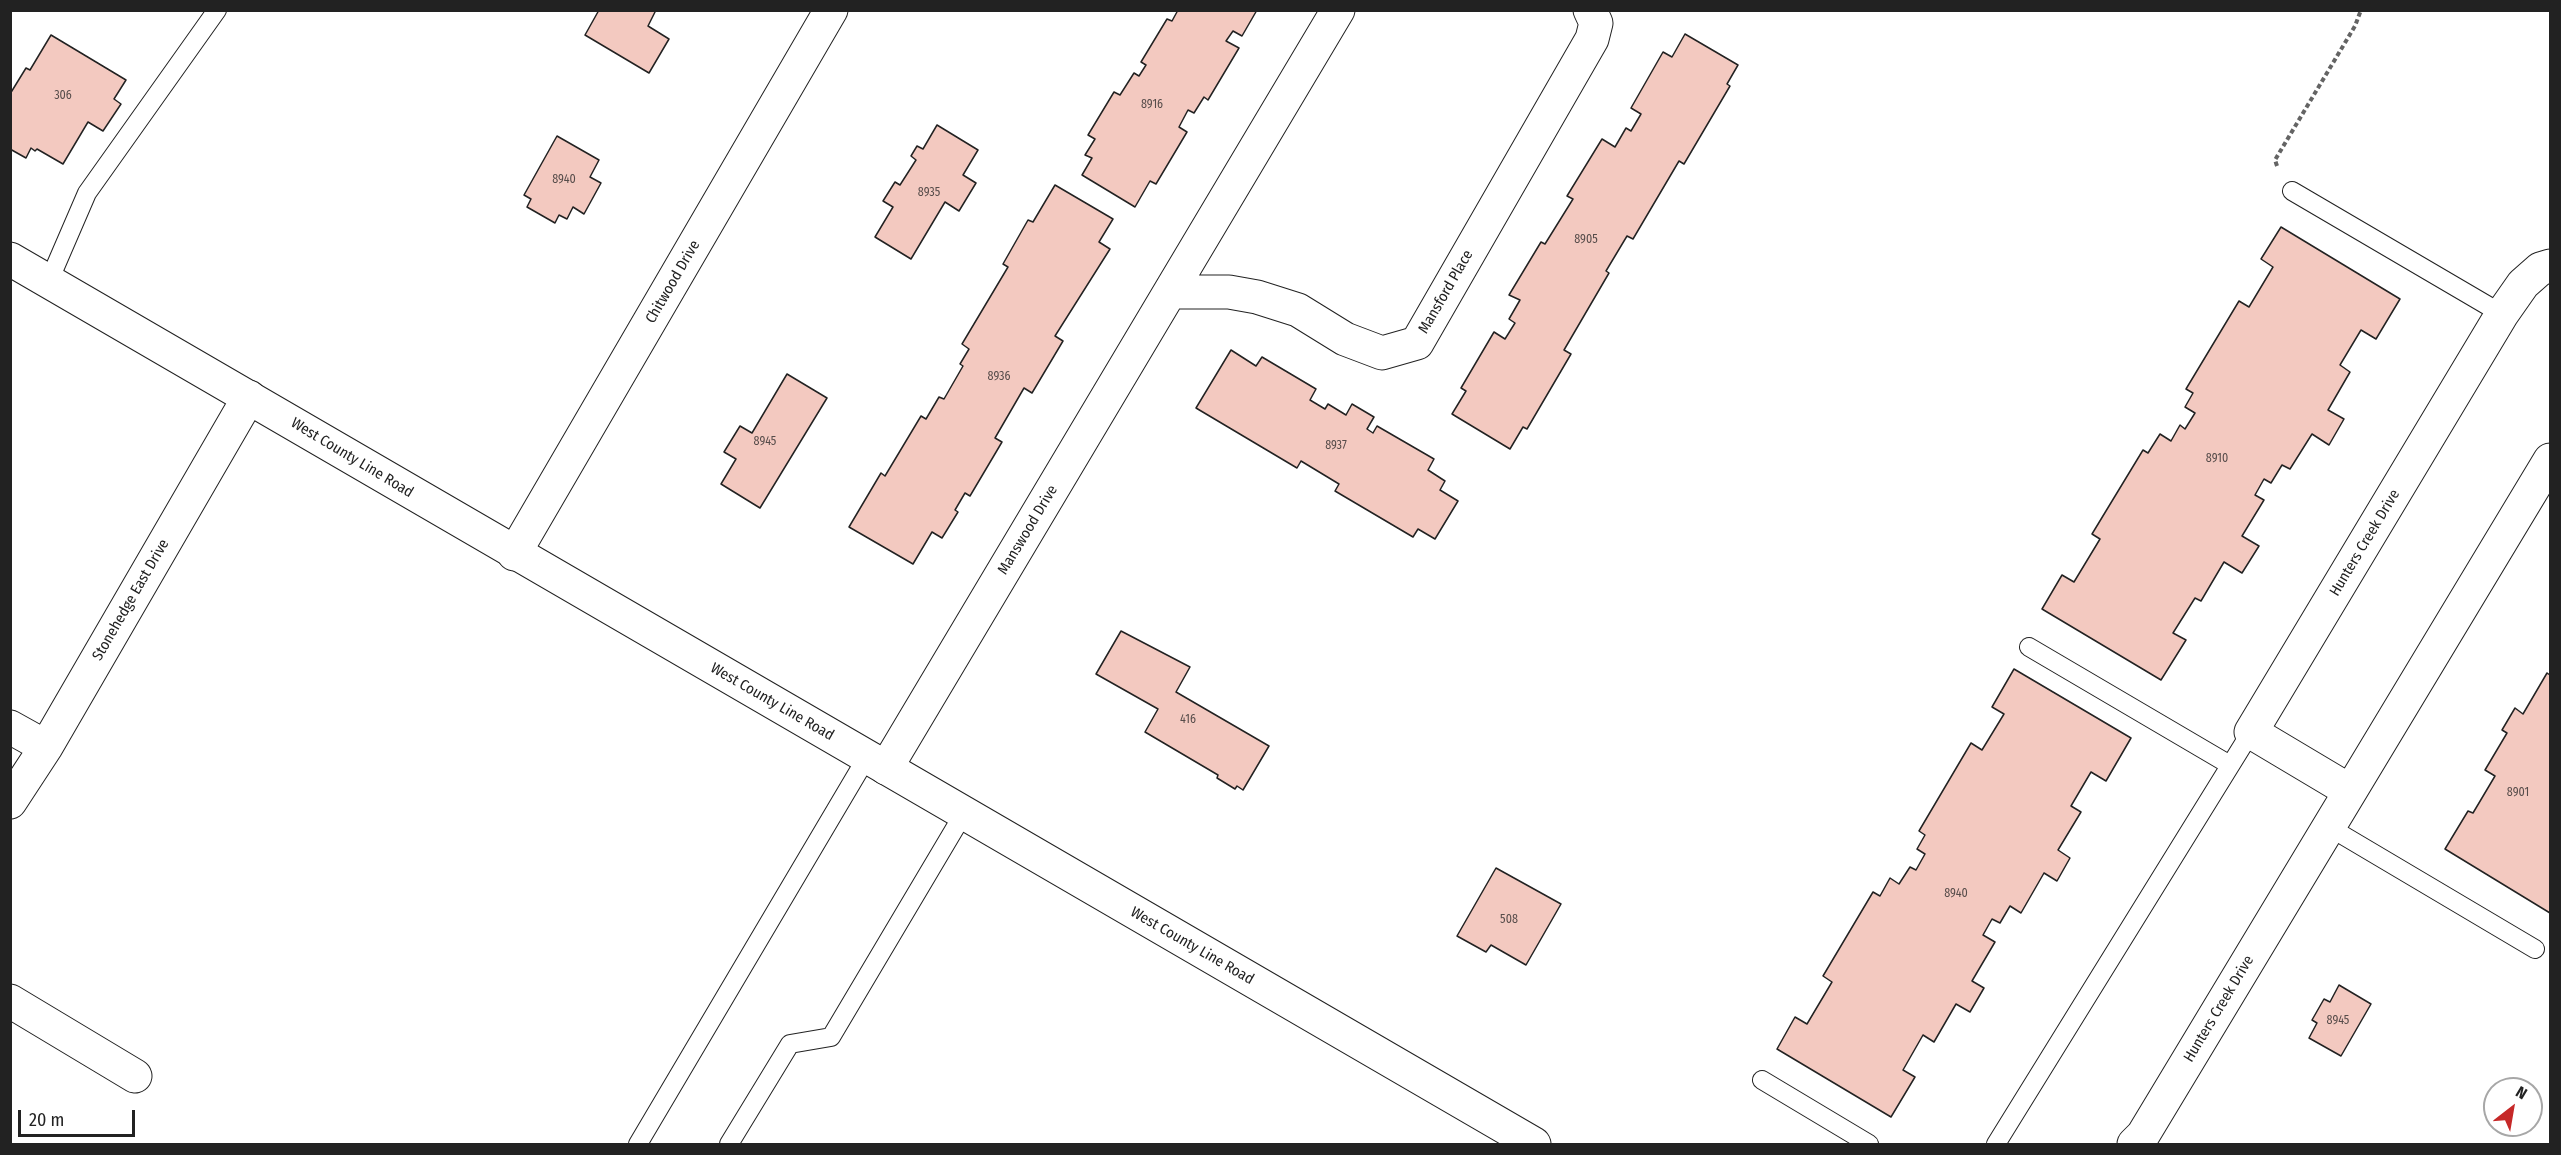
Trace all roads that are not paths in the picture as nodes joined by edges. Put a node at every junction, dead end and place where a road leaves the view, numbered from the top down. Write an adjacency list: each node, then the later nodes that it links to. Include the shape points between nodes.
1 (217, 10): 8 (lane, via 87,193)
2 (831, 10): 13 (street, Chitwood Drive)
3 (1338, 10): 9 (street)
4 (1590, 10): 9 (street, Mansford Place, via 1596,23 1592,39 1417,343 1382,352 1346,339 1298,310 1257,297 1229,292)
5 (2292, 191): 10 (lane)
6 (10, 259): 8 (street, West County Line Road)
7 (2550, 266): 10 (street, Hunters Creek Drive, via 2540,269 2523,284)
8 (49, 281): 11 (street, West County Line Road)
9 (1170, 292): 18 (street, Manswood Drive)
10 (2502, 314): 16 (street, Hunters Creek Drive)
11 (249, 397): 13 (street, West County Line Road); 17 (street, Stonehedge East Drive)
12 (2550, 460): 20 (street, Hunters Creek Drive)
13 (514, 554): 18 (street, West County Line Road)
14 (2029, 648): 19 (lane)
15 (10, 727): 17 (street)
16 (2251, 732): 19 (lane); 20 (street)
17 (46, 747): 21 (street, Stonehedge East Drive)
18 (877, 762): 22 (street, West County Line Road); 29 (lane)
19 (2230, 765): 33 (lane)
20 (2350, 792): 23 (street, Hunters Creek Drive)
21 (10, 802)
22 (964, 813): 30 (lane, via 831,1037 790,1044); 31 (street, West County Line Road)
23 (2329, 827): 24 (lane); 28 (street, Hunters Creek Drive)
24 (2535, 949)
25 (10, 1001): 26 (street)
26 (135, 1076)
27 (1762, 1080): 32 (lane)
28 (2139, 1141)
29 (638, 1144)
30 (729, 1144)
31 (1534, 1144)
32 (1869, 1144)
33 (1996, 1144)

